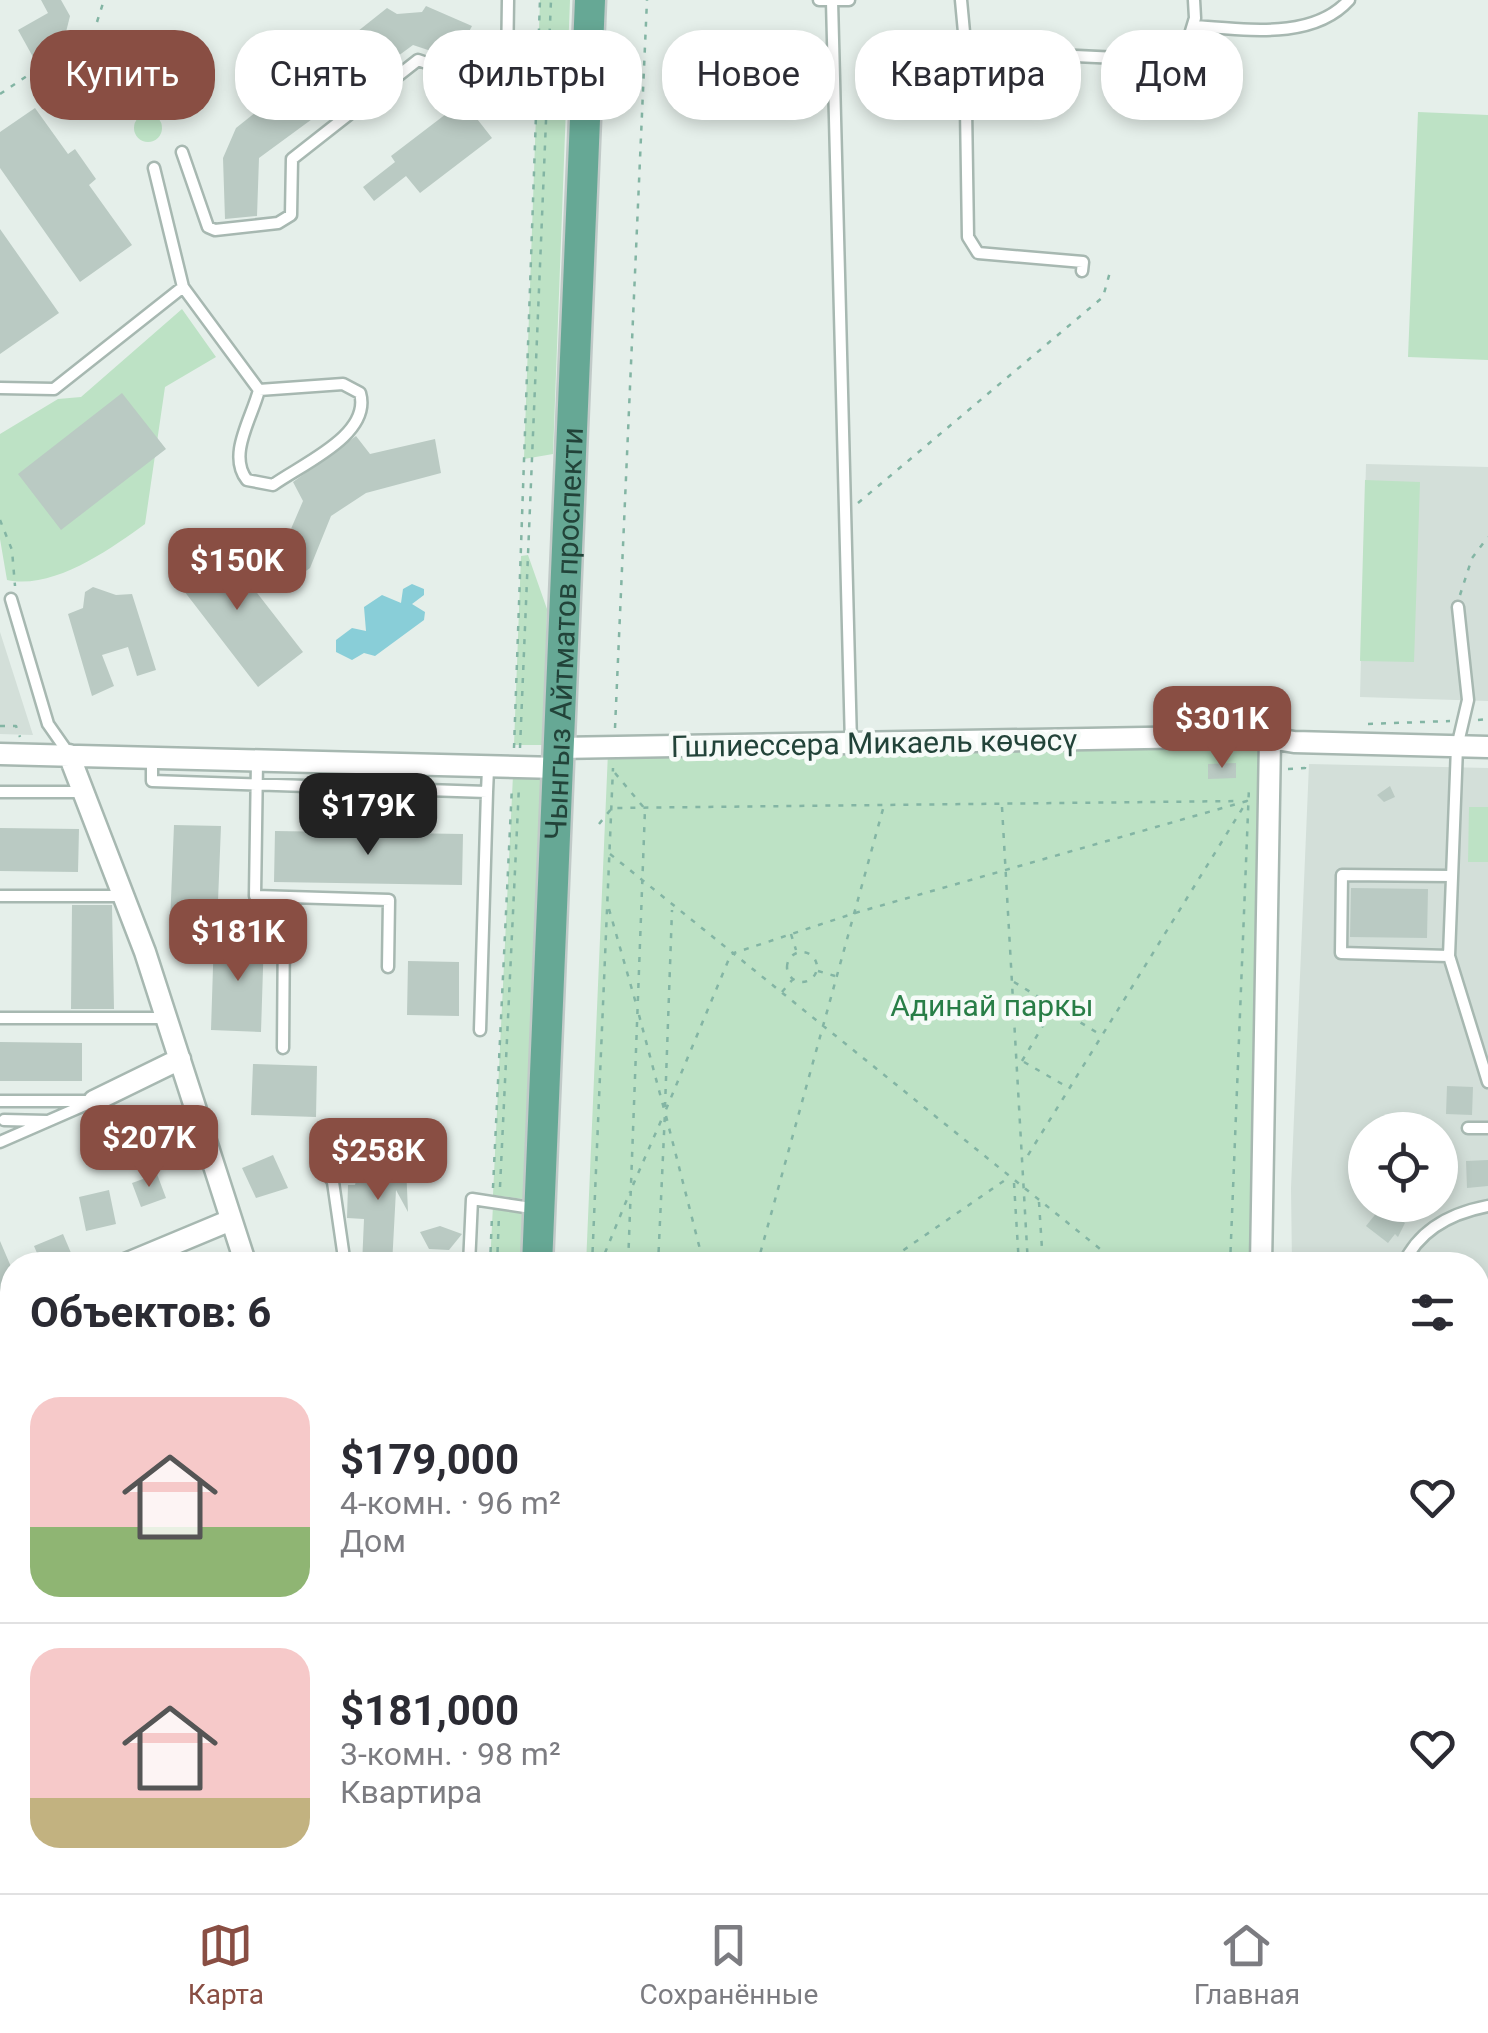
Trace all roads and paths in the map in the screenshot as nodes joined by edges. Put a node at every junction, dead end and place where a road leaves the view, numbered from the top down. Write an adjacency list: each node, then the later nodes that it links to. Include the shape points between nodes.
1 (104, 0): 13 (path)
2 (508, 0): 20 (lane, via 502,81 487,84 418,60 292,159 290,215 278,223 208,226)
3 (540, 0): 48 (path)
4 (551, 0): 48 (path)
5 (590, 0): 44 (main road, Чынгыз Айтматов проспекти)
6 (647, 0): 35 (path)
7 (819, 0): 12 (lane)
8 (849, 0): 12 (lane)
9 (961, 0): 15 (lane)
10 (1194, 0): 14 (lane)
11 (1349, 0): 14 (lane, via 1336,14 1304,26)
12 (832, 1): 27 (lane)
13 (97, 22)
14 (1193, 26): 16 (lane, via 1182,61)
15 (964, 30)
16 (1081, 57)
17 (30, 77): 18 (path)
18 (0, 94)
19 (967, 120): 22 (lane, via 968,237 978,252 1083,262)
20 (182, 152)
21 (154, 168): 24 (lane)
22 (1082, 271)
23 (1110, 272): 27 (path, via 1103,297)
24 (183, 287): 25 (lane, via 54,389); 26 (lane)
25 (0, 388)
26 (260, 390): 26 (lane, via 238,462 247,480 258,485 273,485 353,430 361,415 360,392 344,384)
27 (846, 514): 37 (lane)
28 (0, 520): 30 (path, via 17,578)
29 (1488, 537): 31 (path, via 1472,558)
30 (11, 600): 41 (lane, via 48,724)
31 (1458, 606): 33 (lane, via 1468,671)
32 (1488, 719): 33 (path)
33 (1464, 720): 34 (path); 38 (lane)
34 (1366, 724)
35 (614, 736)
36 (1270, 739): 37 (street, Гшлиессера Микаель көчөсү); 38 (street, Гшлиессера Микаель көчөсү); 133 (street)
37 (852, 744): 44 (street, Гшлиессера Микаель көчөсү)
38 (1457, 746): 39 (street, Гшлиессера Микаель көчөсү); 65 (lane)
39 (1488, 748)
40 (0, 754): 41 (street, Гшлиессера Микаель көчөсү)
41 (69, 755): 43 (street, Гшлиессера Микаель көчөсү); 53 (street)
42 (613, 756): 50 (path)
43 (152, 758): 46 (street, Гшлиессера Микаель көчөсү); 51 (lane, via 152,781)
44 (558, 758): 48 (street, Гшлиессера Микаель көчөсү); 112 (main road, Чынгыз Айтматов проспекти)
45 (1305, 758): 49 (path, via 1305,768)
46 (258, 761): 47 (street, Гшлиессера Микаель көчөсү); 51 (lane)
47 (488, 769): 48 (street, Гшлиессера Микаель көчөсү); 54 (lane)
48 (516, 769): 60 (path); 61 (path)
49 (1281, 769)
50 (613, 772): 57 (path); 59 (path)
51 (258, 785): 54 (lane); 69 (lane)
52 (0, 792): 53 (lane)
53 (86, 792): 68 (street)
54 (487, 792): 88 (lane)
55 (1246, 801): 56 (path); 64 (path); 89 (path); 132 (path)
56 (1002, 806): 58 (path); 64 (path)
57 (612, 808): 59 (path); 62 (path); 63 (path)
58 (883, 808): 59 (path); 72 (path)
59 (646, 809): 66 (path)
60 (511, 820): 61 (path); 109 (path)
61 (519, 820): 109 (path)
62 (599, 824)
63 (610, 854): 66 (path); 70 (path)
64 (1004, 870): 72 (path); 81 (path)
65 (1451, 876): 76 (lane); 76 (lane, via 1342,875 1341,953)
66 (643, 880): 71 (path); 84 (path)
67 (0, 896): 68 (lane)
68 (125, 896): 86 (street)
69 (255, 896): 77 (lane, via 388,900); 90 (lane, via 284,922)
70 (608, 907): 84 (path); 121 (path)
71 (672, 907): 75 (path); 97 (path)
72 (854, 913): 73 (path); 79 (path)
73 (791, 933): 74 (path); 75 (path)
74 (797, 952): 78 (path, via 813,956); 80 (path, via 787,965)
75 (731, 954): 82 (path); 97 (path)
76 (1448, 956): 93 (lane)
77 (388, 967)
78 (817, 970): 79 (path); 80 (path, via 807,981)
79 (837, 977): 87 (path)
80 (793, 979): 82 (path)
81 (1012, 980): 83 (path); 92 (path)
82 (781, 994): 87 (path)
83 (1054, 1007): 89 (path); 92 (path)
84 (638, 1012): 97 (path); 108 (path)
85 (0, 1018): 86 (lane)
86 (168, 1018): 91 (street)
87 (824, 1028): 105 (path); 126 (path)
88 (480, 1030)
89 (1102, 1036): 94 (path)
90 (282, 1048)
91 (180, 1059): 96 (street); 113 (street)
92 (1020, 1061): 94 (path); 103 (path)
93 (1488, 1082)
94 (1070, 1089): 103 (path)
95 (0, 1101): 96 (lane)
96 (94, 1101): 99 (lane)
97 (665, 1112): 108 (path); 124 (path); 125 (path)
98 (4, 1120): 99 (lane)
99 (52, 1121): 102 (lane)
100 (1468, 1128): 101 (lane)
101 (1488, 1128)
102 (0, 1142)
103 (1025, 1160): 107 (path)
104 (325, 1168): 116 (lane)
105 (1009, 1178): 106 (path); 127 (path)
106 (1014, 1182): 107 (path); 128 (path)
107 (1024, 1188): 110 (path); 129 (path)
108 (632, 1190): 122 (path); 123 (path)
109 (496, 1200): 112 (lane); 117 (lane, via 472,1198); 118 (path); 119 (path)
110 (1039, 1201): 130 (path); 131 (path)
111 (1488, 1206): 134 (lane, via 1441,1221)
112 (539, 1209): 120 (main road, Чынгыз Айтматов проспекти)
113 (231, 1220): 114 (street); 115 (street)
114 (154, 1252)
115 (242, 1252)
116 (343, 1252)
117 (470, 1252)
118 (491, 1252)
119 (497, 1252)
120 (537, 1252)
121 (593, 1252)
122 (606, 1252)
123 (629, 1252)
124 (659, 1252)
125 (701, 1252)
126 (761, 1252)
127 (901, 1252)
128 (1018, 1252)
129 (1027, 1252)
130 (1042, 1252)
131 (1104, 1252)
132 (1230, 1252)
133 (1261, 1252)
134 (1411, 1252)

